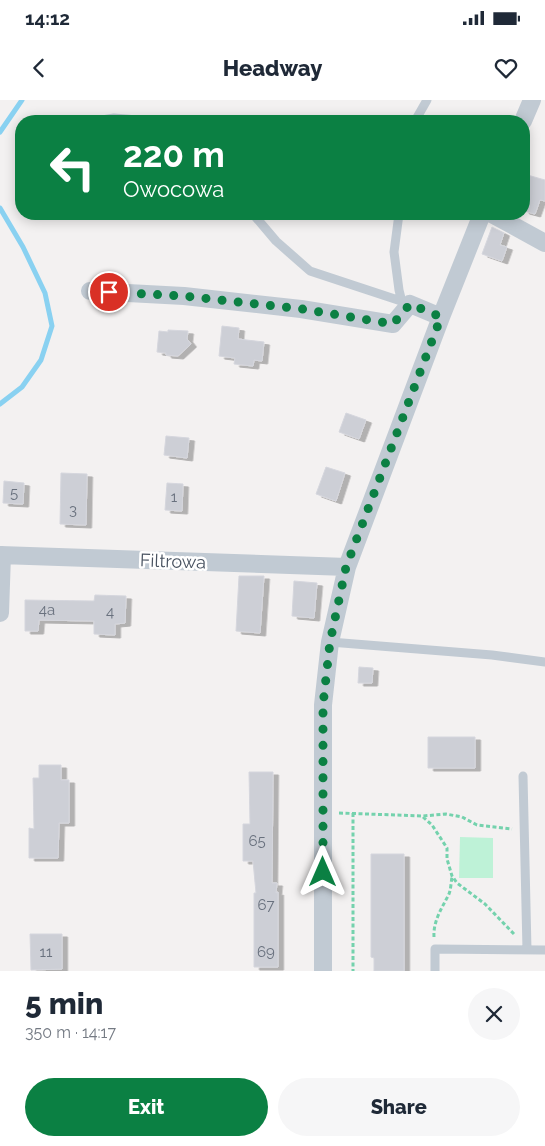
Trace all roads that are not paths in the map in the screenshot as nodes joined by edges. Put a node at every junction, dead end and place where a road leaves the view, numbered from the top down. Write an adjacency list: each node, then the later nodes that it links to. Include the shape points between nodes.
1 (427, 100): 3 (lane)
2 (532, 100): 4 (street)
3 (418, 115)
4 (526, 115)
5 (258, 220): 11 (lane, via 310,271)
6 (398, 220): 11 (lane, via 394,252 399,290)
7 (480, 220): 12 (street)
8 (503, 220): 9 (street)
9 (545, 243)
10 (90, 291): 11 (street, via 184,296 302,309 393,324)
11 (406, 303): 12 (street)
12 (441, 317): 14 (street)
13 (1, 555): 14 (street, Filtrowa); 15 (street)
14 (346, 567): 16 (street)
15 (0, 614)
16 (330, 642): 17 (lane); 21 (street, via 323,705)
17 (545, 662)
18 (523, 776): 19 (lane)
19 (527, 950): 20 (lane); 22 (lane, via 435,949)
20 (545, 950)
21 (323, 971)
22 (435, 971)

